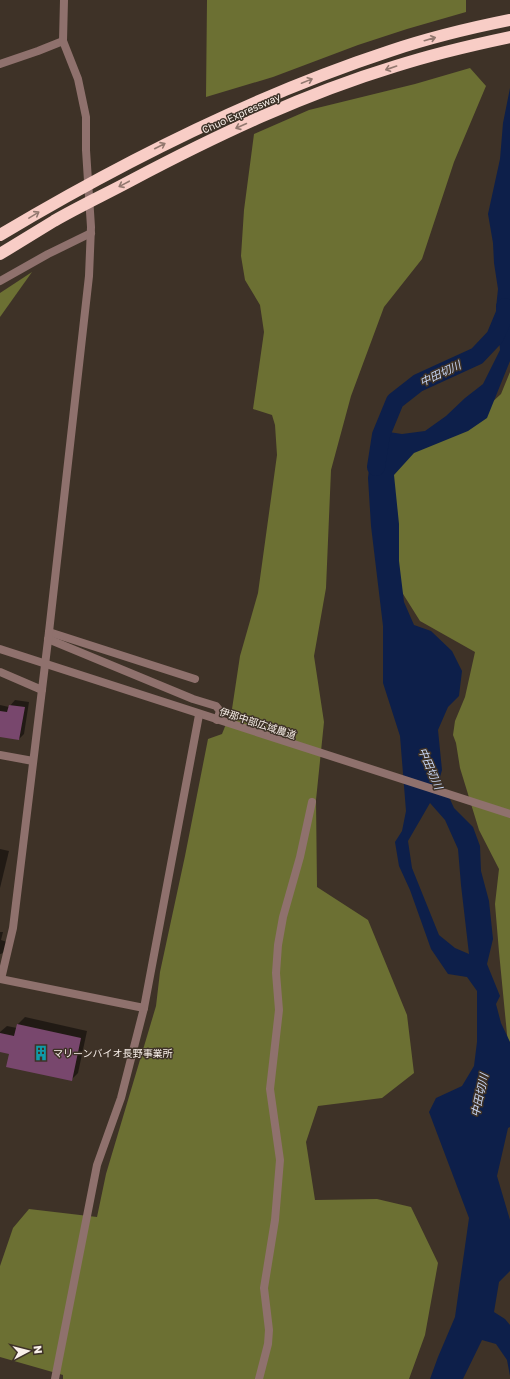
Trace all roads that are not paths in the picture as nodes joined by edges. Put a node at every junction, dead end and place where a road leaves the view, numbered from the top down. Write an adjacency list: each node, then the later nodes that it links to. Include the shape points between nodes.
1 (64, 0): 4 (street)
2 (510, 20): 7 (highway, Chuo Expressway, one-way to 2, via 157,148 212,120 271,95 392,50)
3 (510, 37): 8 (highway, Chuo Expressway, one-way to 8, via 396,66 276,110 150,170 55,220)
4 (63, 41): 5 (street); 6 (street, via 78,79 86,117)
5 (0, 64)
6 (91, 230): 9 (street); 10 (street, via 85,323)
7 (0, 235)
8 (0, 254)
9 (0, 281)
10 (48, 639): 13 (street); 14 (street); 16 (street, via 193,699 216,706 220,711)
11 (0, 650): 15 (street, 伊那中部広域農道)
12 (0, 672): 14 (street)
13 (195, 679)
14 (42, 687): 18 (street)
15 (199, 714): 16 (street, 伊那中部広域農道); 22 (street)
16 (218, 720): 20 (street, 伊那中部広域農道)
17 (0, 755): 18 (street)
18 (33, 760): 21 (street, via 13,928)
19 (312, 802): 24 (street, via 278,945 276,973 279,1010 270,1089 280,1160 275,1220 264,1288 268,1344)
20 (510, 814)
21 (1, 979): 22 (street)
22 (144, 1008): 23 (street, via 121,1098 97,1165)
23 (55, 1379)
24 (259, 1379)

